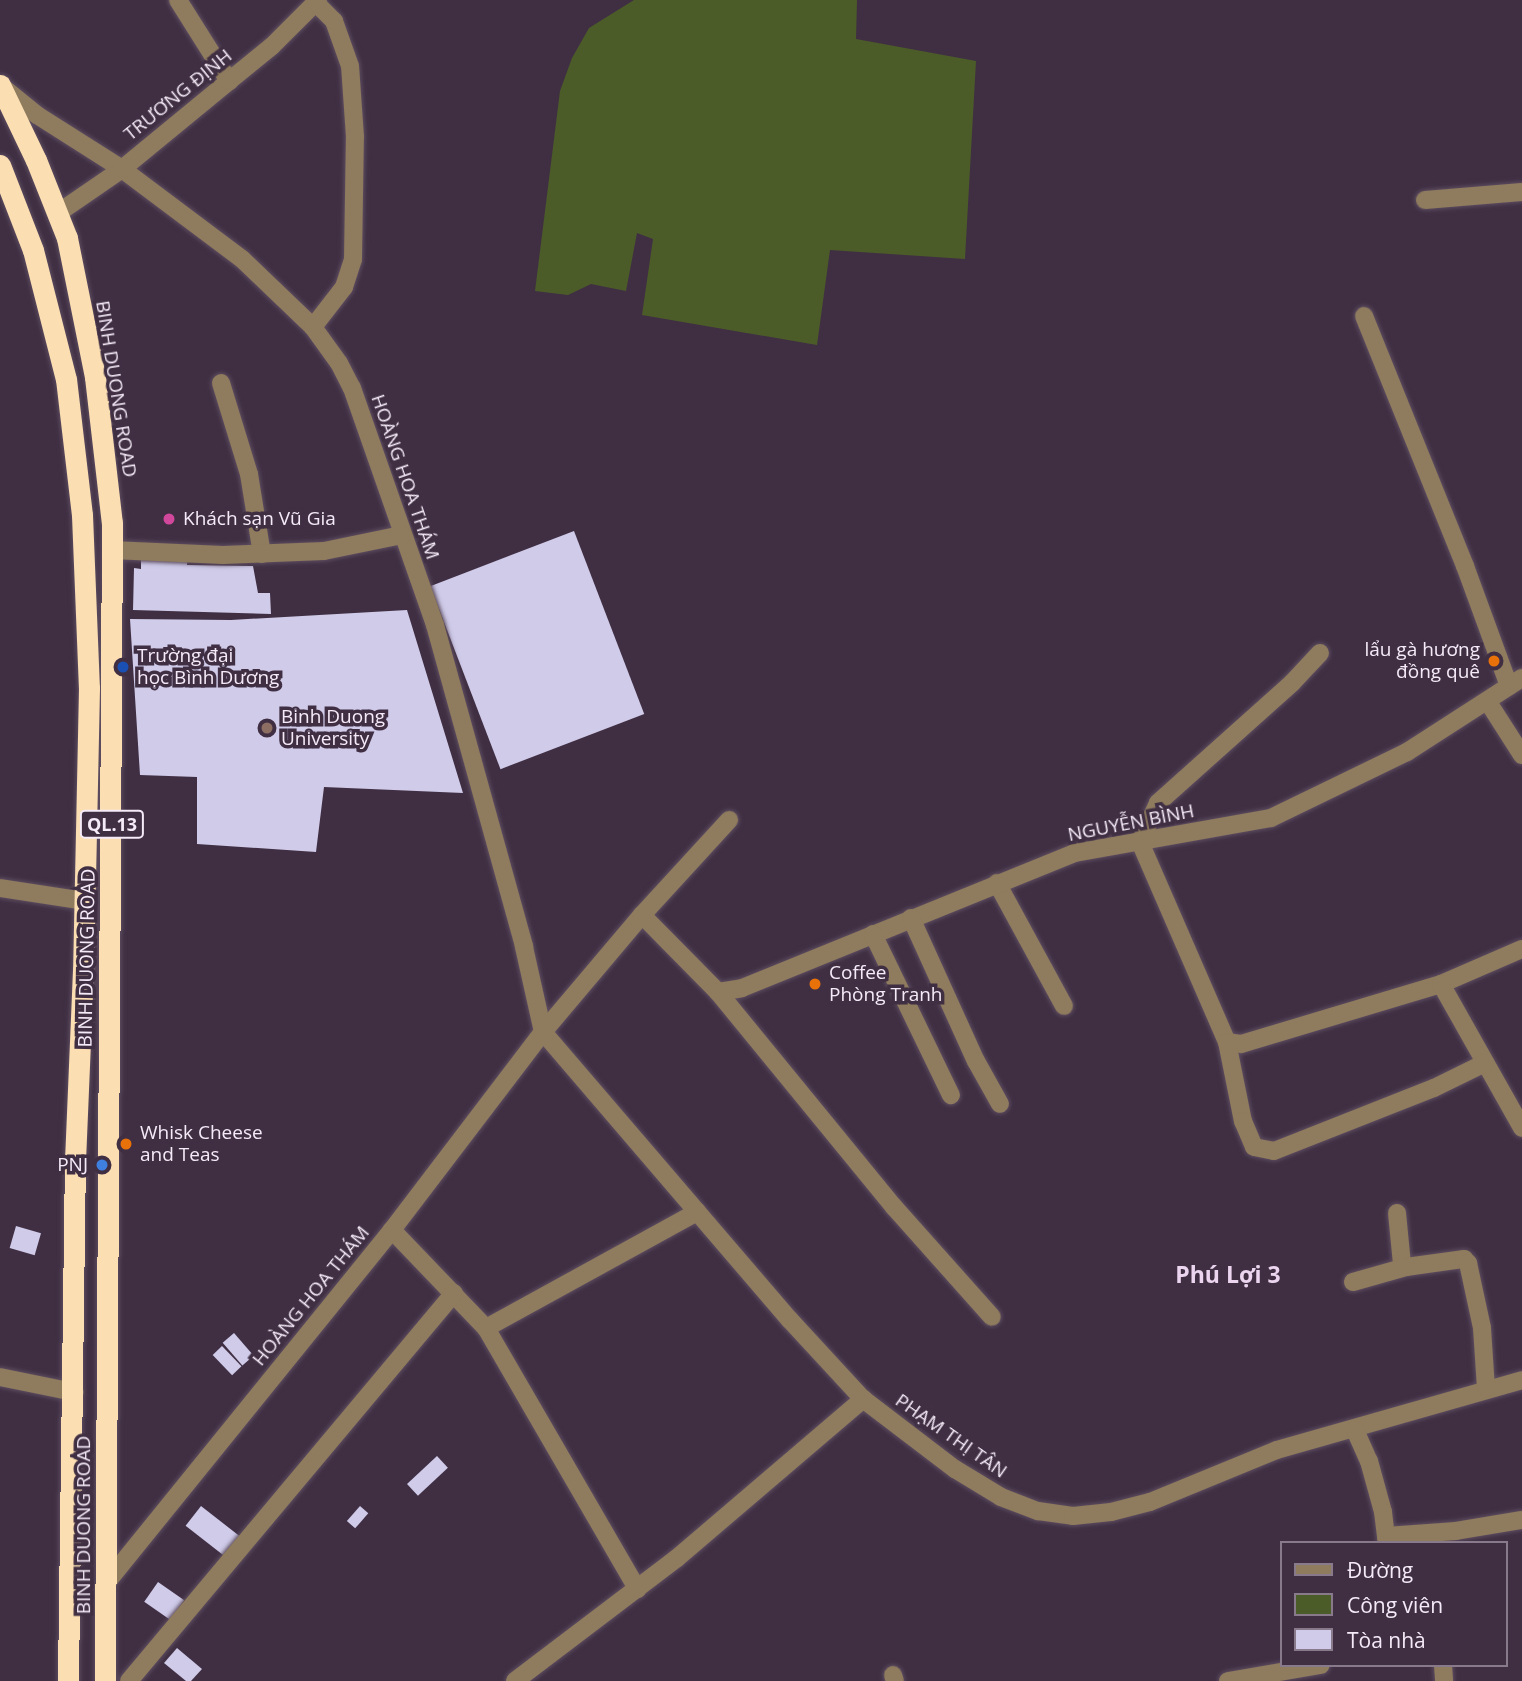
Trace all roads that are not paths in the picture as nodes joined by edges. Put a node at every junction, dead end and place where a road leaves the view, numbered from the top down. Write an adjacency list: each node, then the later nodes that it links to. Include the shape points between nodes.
1 (178, 0): 3 (street)
2 (317, 2): 3 (street, TRƯƠNG ĐỊNH); 12 (street, via 334,21 350,66 355,192 353,259 344,287)
3 (229, 81): 6 (street, TRƯƠNG ĐỊNH)
4 (0, 85): 6 (street, HOÀNG HOA THÁM, via 37,115); 9 (highway, BINH DUONG ROAD / QL.13)
5 (0, 165): 10 (highway, BINH DUONG ROAD / QL.13)
6 (122, 169): 9 (street, TRƯƠNG ĐỊNH); 12 (street, HOÀNG HOA THÁM, via 242,259)
7 (1522, 192): 8 (street)
8 (1425, 200)
9 (58, 213): 10 (highway); 15 (highway, BINH DUONG ROAD / QL.13, via 95,377)
10 (25, 225): 25 (highway, BINH DUONG ROAD / QL.13, via 66,379 82,516 89,688)
11 (1364, 316): 18 (street)
12 (313, 327): 14 (street, HOÀNG HOA THÁM, via 352,388)
13 (221, 383): 16 (street, via 249,474)
14 (402, 536): 16 (street, via 324,551); 33 (street, HOÀNG HOA THÁM, via 439,638)
15 (112, 550): 16 (street); 55 (highway, BINH DUONG ROAD / QL.13)
16 (262, 554)
17 (1320, 653): 22 (street, via 1158,803)
18 (1515, 682): 19 (street, NGUYỄN BÌNH)
19 (1488, 702): 20 (street); 22 (street, NGUYỄN BÌNH, via 1407,752 1271,818)
20 (1522, 755)
21 (729, 820): 26 (street, HOÀNG HOA THÁM)
22 (1140, 842): 23 (street, NGUYỄN BÌNH, via 1074,853); 34 (street)
23 (997, 883): 27 (street, NGUYỄN BÌNH); 32 (street)
24 (0, 888): 25 (street)
25 (85, 901): 50 (highway, BINH DUONG ROAD / QL.13, via 75,1157)
26 (642, 915): 31 (street); 33 (street, HOÀNG HOA THÁM)
27 (911, 918): 28 (street, NGUYỄN BÌNH); 37 (street)
28 (873, 934): 31 (street, NGUYỄN BÌNH, via 742,988); 36 (street)
29 (1522, 949): 30 (street)
30 (1441, 984): 34 (street, via 1241,1044); 35 (street)
31 (718, 992): 45 (street, via 894,1207)
32 (1064, 1006)
33 (543, 1032): 39 (street, PHẠM THỊ TÂN); 41 (street, HOÀNG HOA THÁM)
34 (1227, 1042): 35 (street, via 1243,1121 1254,1147 1274,1151 1434,1088)
35 (1485, 1062): 38 (street)
36 (951, 1095)
37 (1000, 1104)
38 (1522, 1128)
39 (697, 1212): 46 (street); 51 (street, PHẠM THỊ TÂN)
40 (1397, 1213): 42 (street)
41 (392, 1230): 44 (street); 55 (street, HOÀNG HOA THÁM)
42 (1406, 1267): 43 (street); 49 (street, via 1464,1259 1468,1263 1482,1328)
43 (1353, 1282)
44 (454, 1293): 46 (street); 62 (street)
45 (992, 1317)
46 (486, 1328): 56 (street)
47 (0, 1377): 50 (street)
48 (1522, 1380): 49 (street, PHẠM THỊ TÂN)
49 (1486, 1388): 52 (street, PHẠM THỊ TÂN)
50 (74, 1392): 57 (highway, BINH DUONG ROAD / QL.13)
51 (863, 1399): 52 (street, PHẠM THỊ TÂN, via 955,1469 1001,1497 1038,1511 1073,1516 1150,1502 1278,1450); 56 (street)
52 (1355, 1430): 54 (street, via 1369,1461)
53 (1522, 1520): 54 (street)
54 (1386, 1539)
55 (107, 1582): 61 (highway, BINH DUONG ROAD / QL.13)
56 (637, 1589): 63 (street)
57 (70, 1616): 59 (highway, QL.13, via 57,1631); 60 (highway, BINH DUONG ROAD / QL.13)
58 (1309, 1667): 64 (street)
59 (56, 1681)
60 (68, 1681)
61 (105, 1681)
62 (129, 1681)
63 (515, 1681)
64 (1228, 1681)

